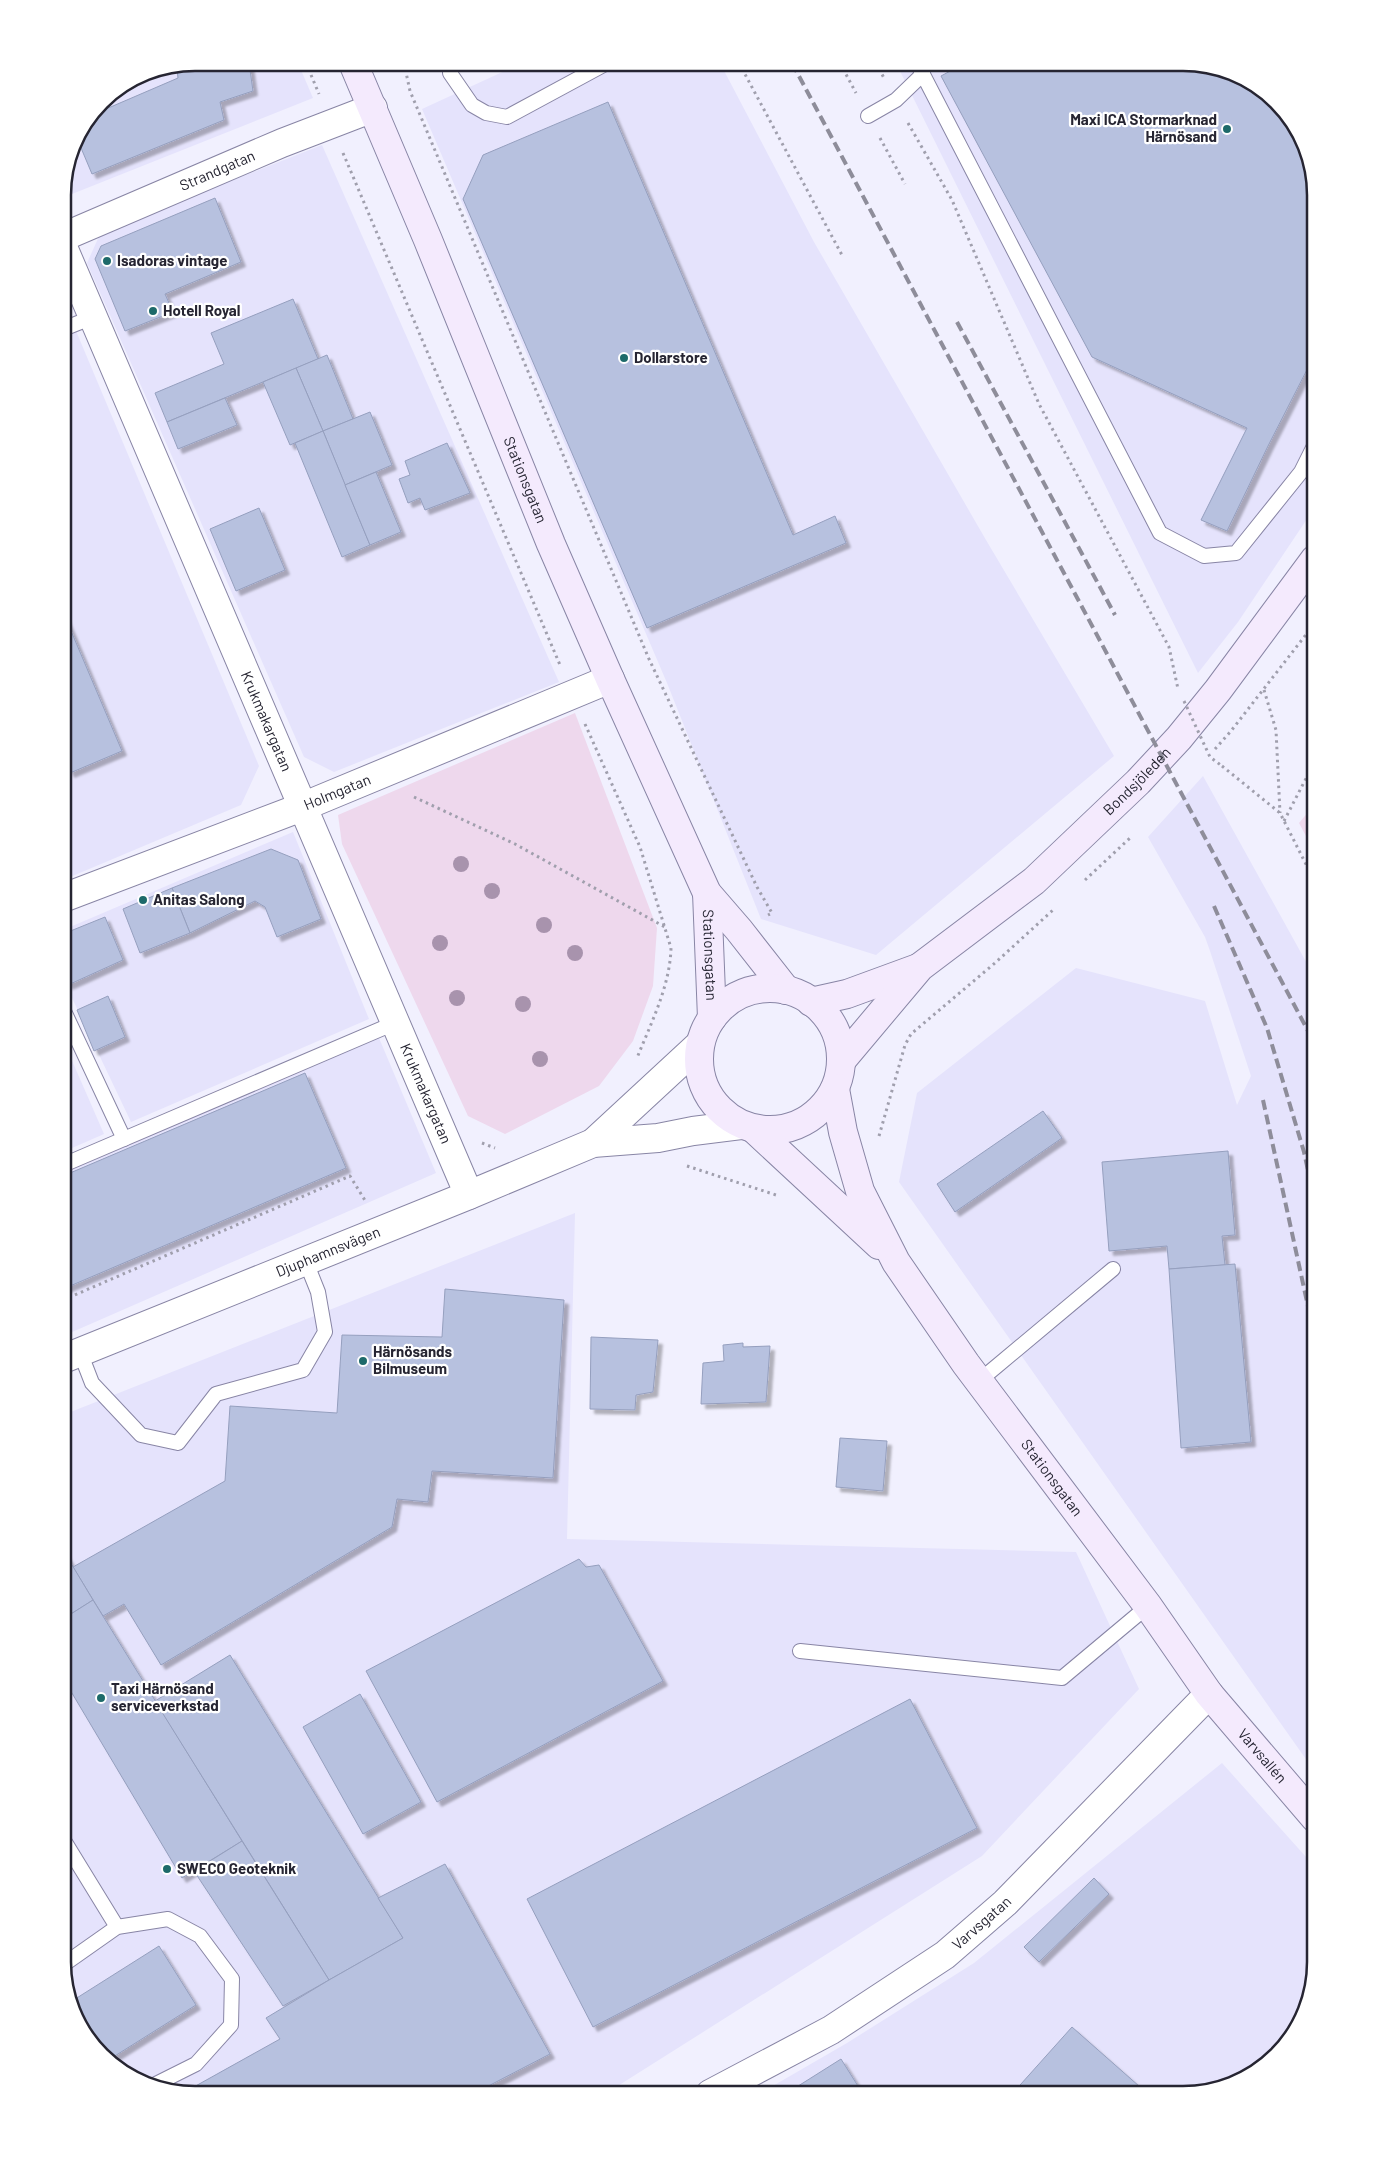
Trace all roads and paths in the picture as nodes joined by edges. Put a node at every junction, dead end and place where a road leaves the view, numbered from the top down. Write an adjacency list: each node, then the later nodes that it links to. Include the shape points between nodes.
1 (310, 71): 13 (path)
2 (357, 71): 11 (main road, Stationsgatan)
3 (406, 71): 34 (path, via 410,91 649,659)
4 (591, 71): 9 (lane, via 507,116 486,113 472,105)
5 (744, 72): 15 (path)
6 (881, 72): 10 (path)
7 (917, 72): 10 (lane)
8 (922, 72): 19 (lane, via 1160,533 1204,556 1236,553)
9 (450, 73)
10 (896, 100): 12 (lane); 23 (path, via 952,200 1039,404 1168,647)
11 (373, 108): 13 (street, Strandgatan); 21 (main road, Stationsgatan, via 551,544)
12 (868, 116)
13 (332, 125): 14 (street, Strandgatan, via 282,143); 24 (path)
14 (72, 233)
15 (843, 257)
16 (72, 268): 17 (street, Krukmakargatan)
17 (93, 317): 18 (lane); 28 (street, Krukmakargatan)
18 (72, 325)
19 (1307, 461)
20 (1307, 571): 36 (main road, Bondsjöleden, via 1218,690 1138,782 1034,881)
21 (610, 679): 24 (street, Holmgatan); 32 (main road, Stationsgatan)
22 (1264, 689): 29 (path, via 1276,730)
23 (1180, 692)
24 (572, 694): 28 (street, Holmgatan); 35 (path, via 640,847)
25 (1184, 700): 29 (path, bridge, via 1210,757)
26 (1307, 778): 30 (path)
27 (413, 796): 35 (path, via 516,844)
28 (302, 807): 33 (street, Holmgatan); 40 (street, Krukmakargatan)
29 (1280, 813): 30 (path)
30 (1284, 821): 31 (path)
31 (1307, 865)
32 (707, 893): 37 (main road, Stationsgatan); 39 (main road, Stationsgatan)
33 (72, 895)
34 (772, 913)
35 (666, 927): 44 (path, via 671,948 664,991)
36 (920, 967): 38 (main road, Bondsjöleden, via 847,994); 43 (main road, Bondsjöleden)
37 (786, 990): 38 (main road); 39 (main road, via 772,988 749,992 732,999)
38 (811, 1002): 43 (main road, via 821,1010 832,1027 840,1047)
39 (712, 1018): 42 (main road)
40 (395, 1023): 47 (lane); 52 (street, Krukmakargatan)
41 (72, 1027): 47 (lane)
42 (700, 1044): 46 (main road, via 700,1072 706,1090 719,1109); 49 (street, Djuphamnsvägen)
43 (841, 1061): 45 (main road)
44 (633, 1066)
45 (834, 1089): 46 (main road, via 819,1111 801,1123 781,1129); 57 (main road, Stationsgatan, via 860,1191)
46 (748, 1127): 49 (street, Djuphamnsvägen, via 693,1130 658,1138); 57 (main road, Stationsgatan)
47 (124, 1139): 50 (lane)
48 (474, 1139): 52 (path, via 499,1150)
49 (593, 1143): 53 (street, Djuphamnsvägen)
50 (71, 1161)
51 (686, 1166): 54 (path)
52 (458, 1169): 53 (street, Krukmakargatan)
53 (470, 1195): 56 (street, Djuphamnsvägen)
54 (777, 1196)
55 (371, 1210): 59 (path, via 350,1176)
56 (306, 1262): 60 (street, Djuphamnsvägen); 60 (lane, via 318,1292 325,1332 303,1370 216,1394 178,1443 142,1435 92,1383)
57 (896, 1262): 61 (main road, Stationsgatan)
58 (1113, 1269): 61 (lane)
59 (71, 1296)
60 (72, 1355)
61 (979, 1381): 62 (main road, Stationsgatan)
62 (1148, 1606): 63 (lane, via 1062,1678); 64 (main road, Stationsgatan)
63 (800, 1651)
64 (1209, 1694): 65 (main road, Varvsallén); 70 (street, Varvsgatan, via 1005,1902 945,1956 831,2030)
65 (1307, 1808)
66 (71, 1854): 67 (lane)
67 (117, 1928): 68 (lane); 69 (lane, via 168,1919 200,1936 232,1980 231,2025 196,2064)
68 (71, 1960)
69 (162, 2081)
70 (726, 2086)

